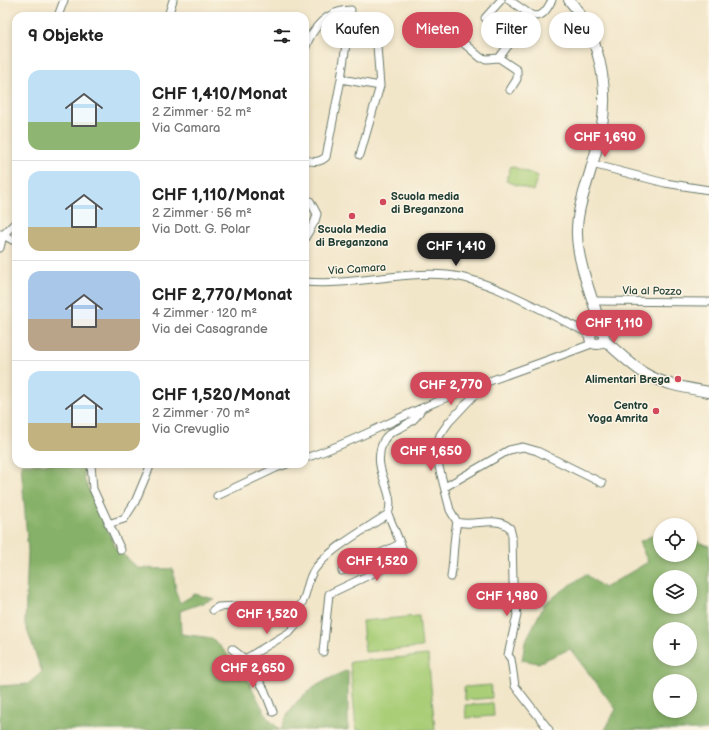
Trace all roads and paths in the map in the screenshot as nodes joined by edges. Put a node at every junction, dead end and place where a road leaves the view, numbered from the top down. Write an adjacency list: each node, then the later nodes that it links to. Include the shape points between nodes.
1 (64, 0): 7 (street)
2 (173, 0): 8 (street)
3 (500, 0): 9 (street)
4 (509, 0): 10 (street)
5 (552, 0): 11 (street)
6 (569, 0): 22 (street, via 588,29 598,54 603,85 601,131)
7 (60, 12)
8 (169, 12)
9 (490, 12)
10 (527, 12)
11 (541, 15)
12 (309, 38): 17 (street, via 321,22 339,10 350,10)
13 (377, 48): 18 (street)
14 (469, 48): 16 (street, via 481,58)
15 (506, 48): 16 (street)
16 (498, 58): 19 (street, via 517,70 517,79)
17 (341, 79): 18 (street); 21 (street, via 326,158 315,162)
18 (380, 86): 20 (street)
19 (510, 90)
20 (360, 155)
21 (309, 161)
22 (592, 164): 23 (street, via 665,183); 31 (street, via 576,234)
23 (709, 190)
24 (309, 201): 26 (street, via 317,214)
25 (12, 225): 27 (street)
26 (309, 231)
27 (2, 234): 28 (street); 29 (street)
28 (12, 240)
29 (0, 248)
30 (309, 282): 34 (street, Via Camara, via 345,283 424,274 449,275 478,282 502,292)
31 (594, 301): 32 (street, Via al Pozzo); 33 (street)
32 (709, 302)
33 (603, 335): 34 (street, via 595,330); 36 (street, via 637,368 653,378 671,385)
34 (592, 339): 35 (street)
35 (482, 384): 37 (street); 43 (street, via 482,388 440,435 436,452)
36 (709, 392)
37 (422, 408): 38 (street, via 353,441); 45 (street, via 410,423 395,430 383,440 379,463 383,482 390,495)
38 (309, 457)
39 (91, 468): 47 (street, via 93,489)
40 (149, 468): 47 (street, via 135,502 124,519)
41 (278, 468): 44 (street)
42 (602, 483): 43 (street, via 537,451 523,447 509,450)
43 (445, 487): 46 (street, via 450,510)
44 (217, 496)
45 (388, 514): 48 (street); 53 (street, via 325,558 313,571 302,606)
46 (457, 522): 51 (street); 58 (street, via 500,522 510,528 517,615 508,655 511,659 515,686)
47 (108, 524): 49 (street)
48 (400, 544): 50 (street); 55 (street, via 404,552 403,559 329,594)
49 (121, 550)
50 (342, 571)
51 (451, 578)
52 (213, 610): 53 (street, via 218,607 237,606 246,610)
53 (296, 610): 56 (street, via 295,626 290,632)
54 (232, 649): 56 (street)
55 (323, 652)
56 (245, 659): 57 (street, via 264,689)
57 (273, 712)
58 (549, 730)

